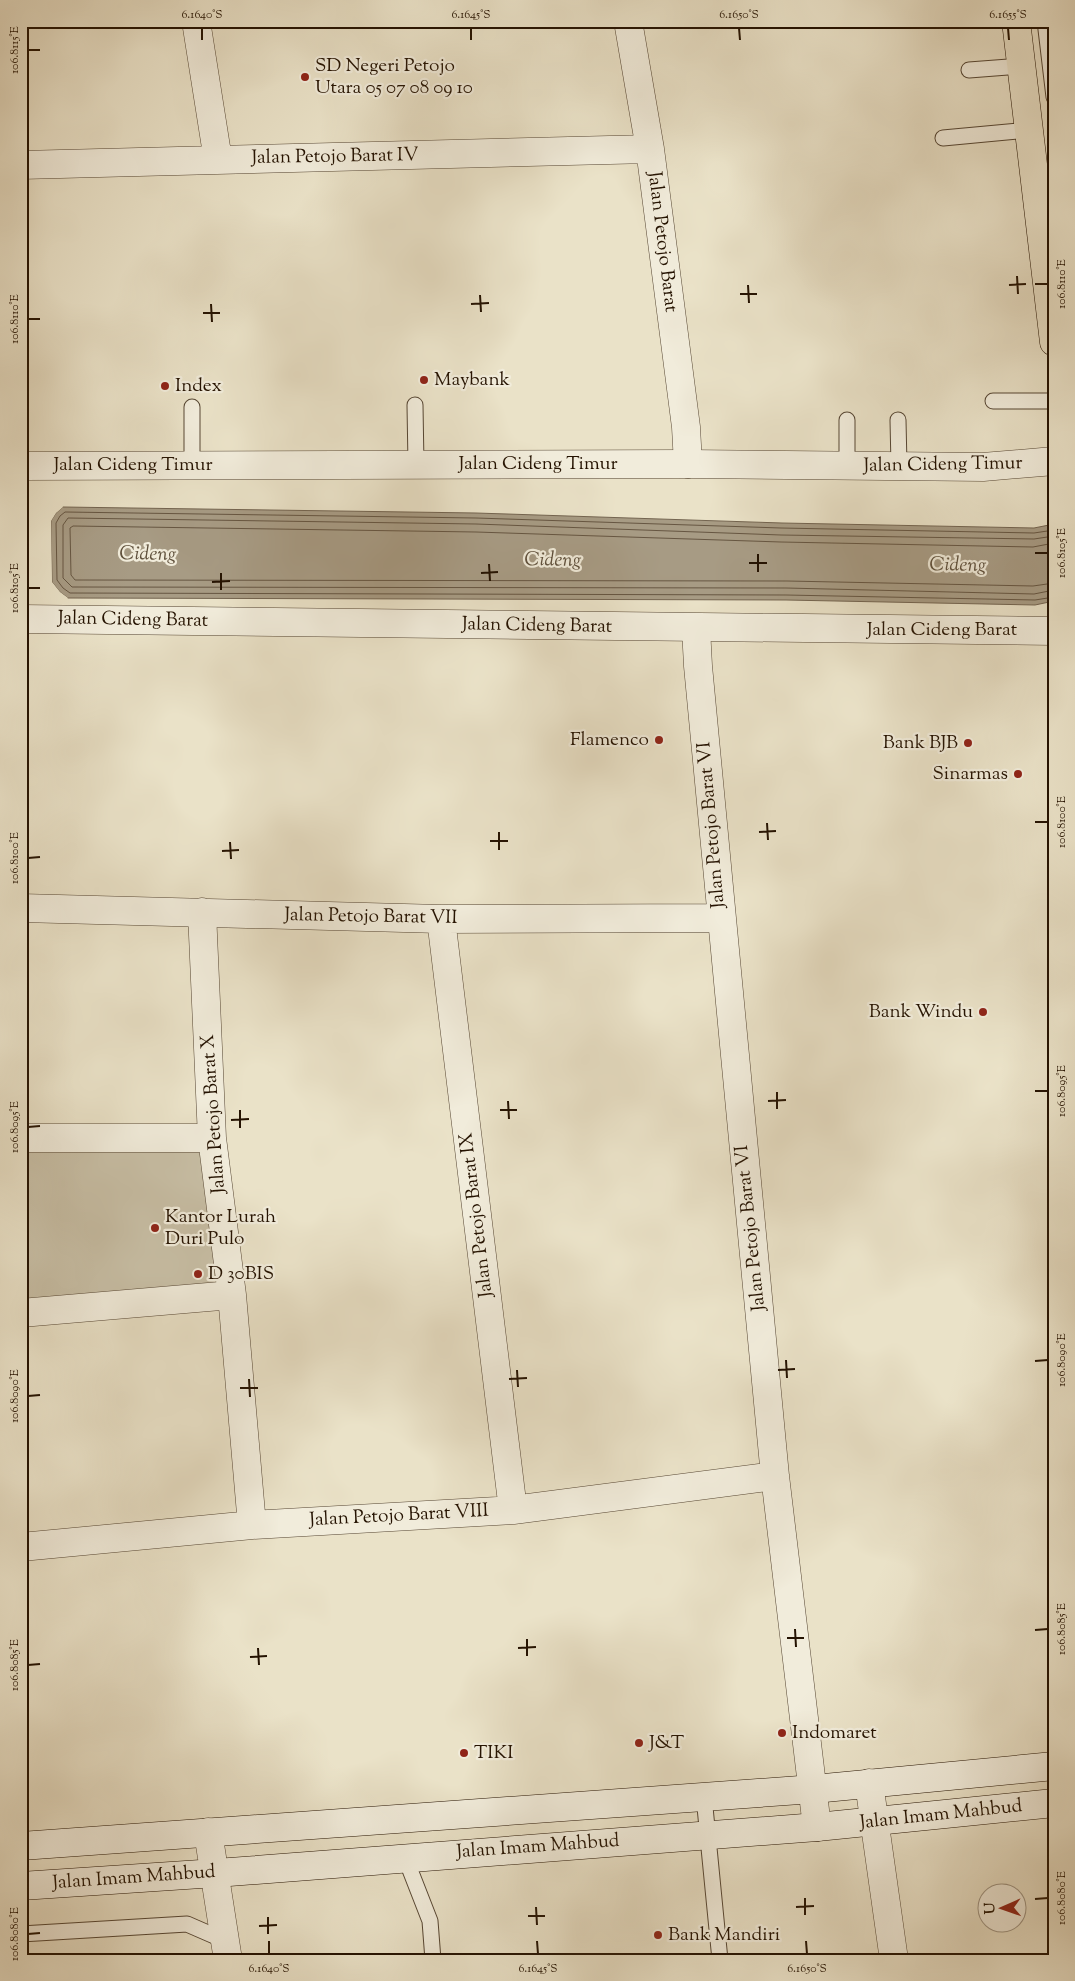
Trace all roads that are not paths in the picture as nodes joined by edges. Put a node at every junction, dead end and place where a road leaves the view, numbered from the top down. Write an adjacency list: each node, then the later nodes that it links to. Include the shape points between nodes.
1 (196, 21): 11 (street)
2 (628, 21): 10 (street, Jalan Petojo Barat)
3 (1016, 21): 5 (main road)
4 (1045, 21): 7 (lane)
5 (1022, 66): 6 (lane); 8 (main road)
6 (969, 70)
7 (1054, 97)
8 (1029, 130): 9 (lane); 13 (main road)
9 (943, 138)
10 (650, 149): 11 (street, Jalan Petojo Barat IV); 22 (street, Jalan Petojo Barat)
11 (218, 160): 12 (street, Jalan Petojo Barat IV)
12 (21, 165)
13 (1054, 342)
14 (993, 401): 15 (lane)
15 (1054, 401)
16 (416, 405): 21 (lane)
17 (192, 407): 23 (lane)
18 (847, 420): 25 (lane)
19 (898, 420): 26 (lane)
20 (1054, 461): 26 (street, Jalan Cideng Timur, via 983,467)
21 (416, 464): 22 (street, Jalan Cideng Timur); 23 (street, Jalan Cideng Timur)
22 (688, 464): 25 (street, Jalan Cideng Timur)
23 (192, 465): 24 (street, Jalan Cideng Timur)
24 (21, 466)
25 (847, 466): 26 (street, Jalan Cideng Timur)
26 (899, 466)
27 (21, 619): 28 (street, Jalan Cideng Barat)
28 (696, 628): 29 (street, Jalan Cideng Barat); 32 (street, Jalan Petojo Barat VI)
29 (1054, 630)
30 (21, 908): 31 (street, Jalan Petojo Barat VII)
31 (202, 912): 33 (street, Jalan Petojo Barat VII); 35 (street, Jalan Petojo Barat X)
32 (720, 918): 33 (street, Jalan Petojo Barat VII); 38 (street, Jalan Petojo Barat VI)
33 (442, 919): 39 (street, Jalan Petojo Barat IX)
34 (21, 1138): 35 (street)
35 (212, 1138): 36 (street, Jalan Petojo Barat X)
36 (232, 1296): 37 (street); 40 (street, Jalan Petojo Barat X)
37 (21, 1313)
38 (775, 1476): 39 (street, Jalan Petojo Barat VIII); 44 (street, Jalan Petojo Barat VI)
39 (513, 1510): 40 (street, Jalan Petojo Barat VIII)
40 (252, 1525): 41 (street, Jalan Petojo Barat VIII)
41 (21, 1547)
42 (1054, 1766): 43 (street, Jalan Imam Mahbud)
43 (868, 1784): 44 (street, Jalan Imam Mahbud); 47 (street)
44 (814, 1789): 45 (street, Jalan Imam Mahbud); 48 (street, Jalan Petojo Barat VI)
45 (704, 1797): 49 (street, Jalan Imam Mahbud); 50 (lane)
46 (1054, 1803): 47 (street, Jalan Imam Mahbud)
47 (875, 1821): 48 (street, Jalan Imam Mahbud); 59 (street)
48 (817, 1827): 50 (street, Jalan Imam Mahbud)
49 (208, 1832): 51 (street, Jalan Imam Mahbud); 53 (street)
50 (707, 1835): 52 (street, Jalan Imam Mahbud); 58 (lane)
51 (21, 1846)
52 (405, 1857): 53 (street, Jalan Imam Mahbud); 57 (lane, via 430,1921)
53 (216, 1873): 54 (street, Jalan Imam Mahbud); 56 (street)
54 (21, 1886)
55 (21, 1934): 56 (lane, via 187,1924)
56 (227, 1951)
57 (433, 1960)
58 (720, 1960)
59 (894, 1960)

